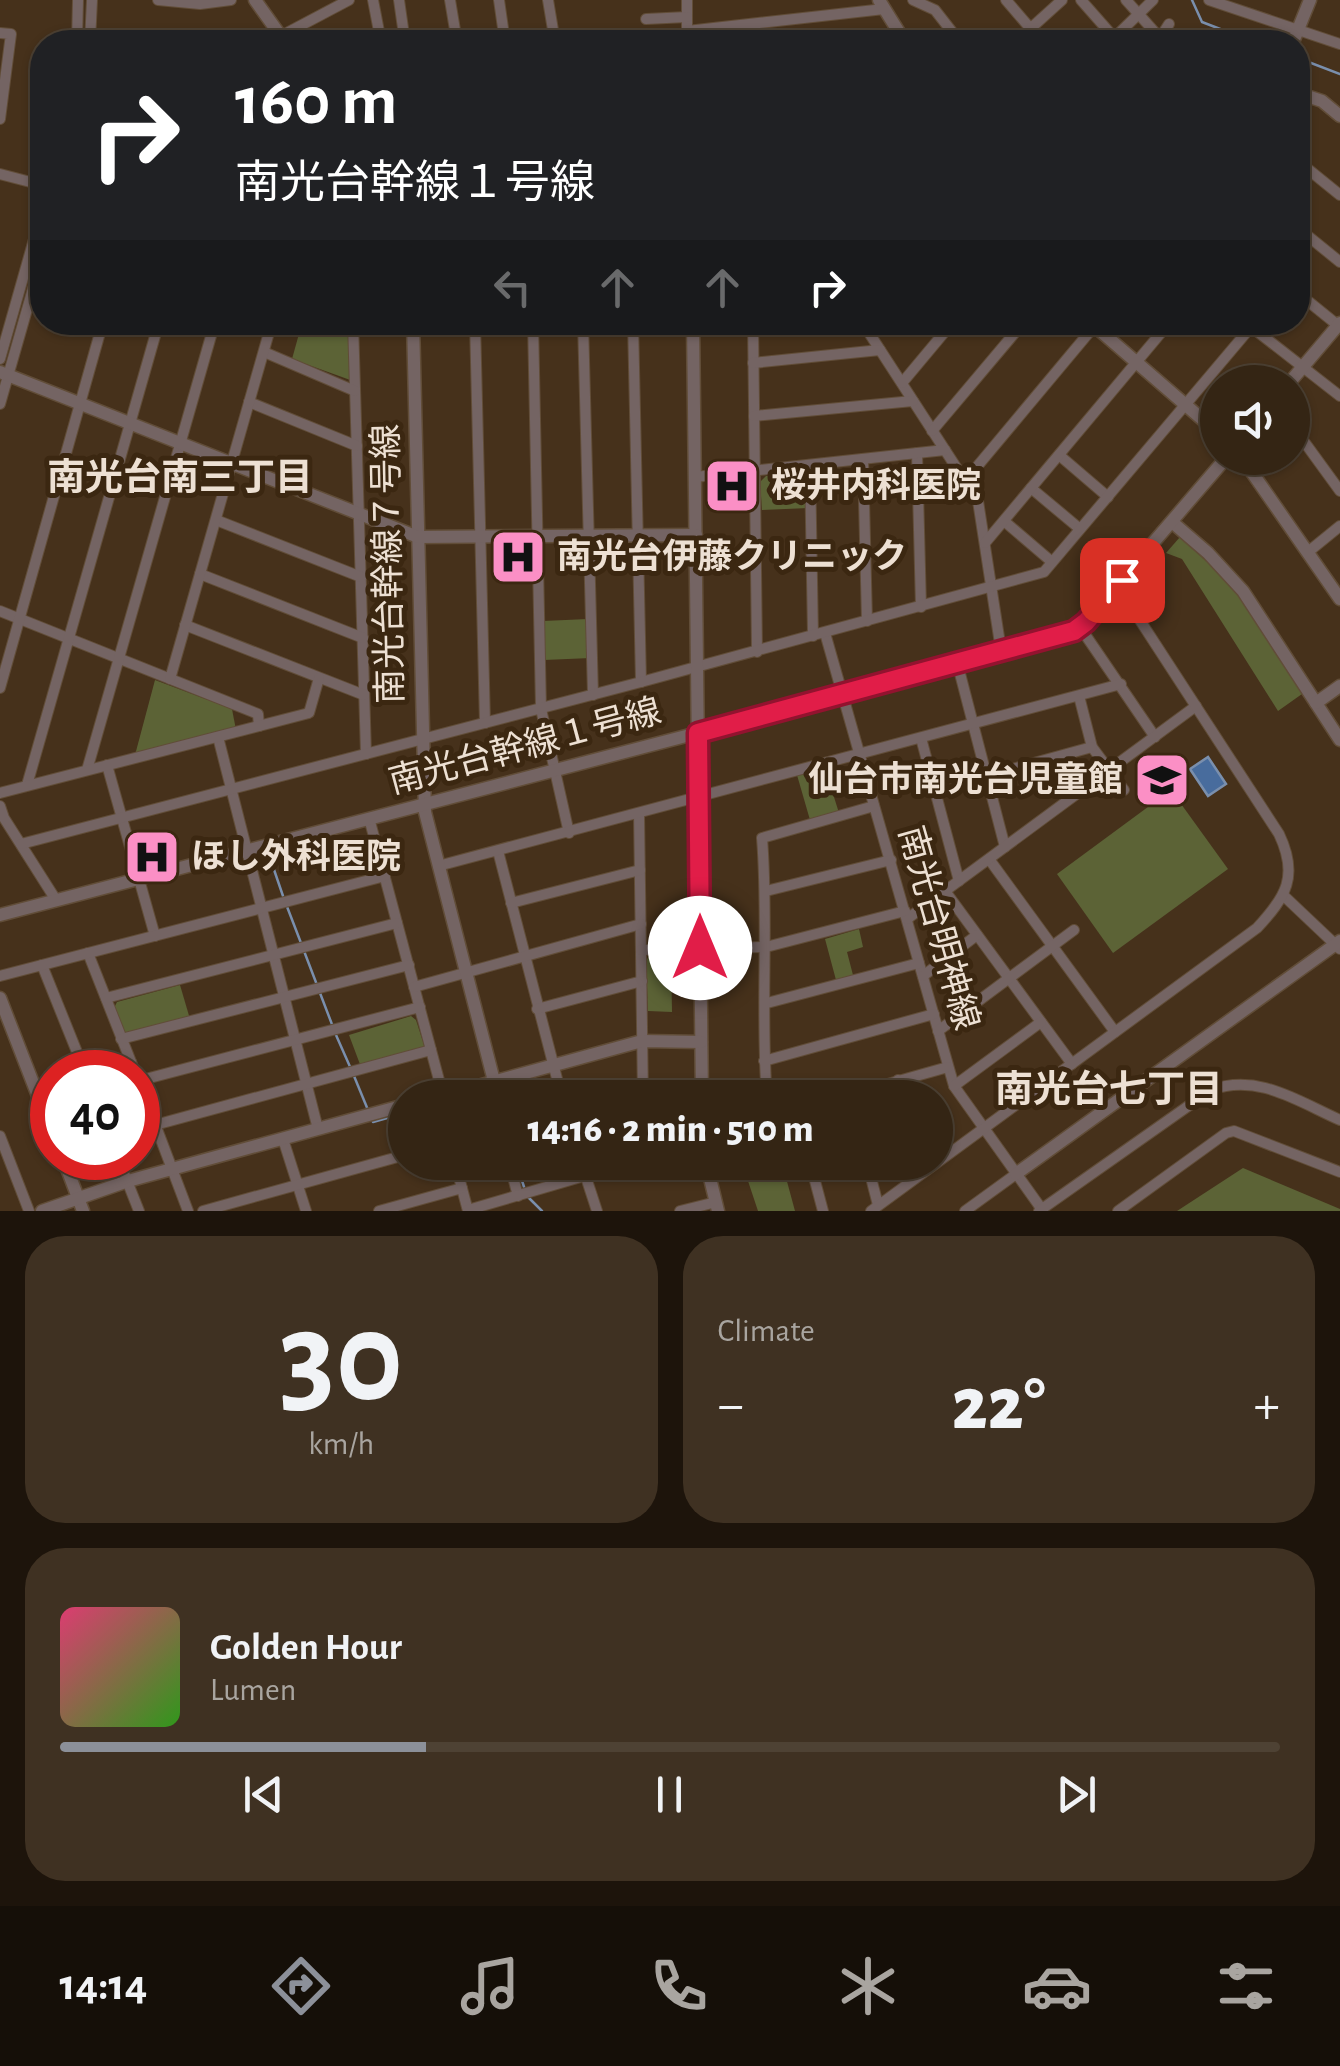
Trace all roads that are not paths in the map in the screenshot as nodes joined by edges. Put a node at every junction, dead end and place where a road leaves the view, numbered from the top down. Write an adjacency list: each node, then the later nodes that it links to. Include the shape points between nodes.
1 (78, 0): 28 (street)
2 (92, 0): 29 (street)
3 (158, 0): 21 (street)
4 (230, 0): 21 (street)
5 (256, 0): 30 (street)
6 (350, 0): 31 (street)
7 (374, 0): 32 (street)
8 (400, 0): 33 (street)
9 (450, 0): 34 (street)
10 (499, 0): 35 (street)
11 (548, 0): 36 (street)
12 (686, 0): 24 (street)
13 (914, 0): 40 (street, via 935,10)
14 (1006, 0): 27 (street)
15 (1062, 0): 27 (street)
16 (1081, 0): 41 (street)
17 (1126, 0): 23 (street)
18 (1152, 0): 23 (street)
19 (1209, 0): 45 (street)
20 (1310, 0): 46 (street)
21 (200, 2)
22 (882, 4): 38 (street); 39 (street)
23 (1138, 14): 42 (street); 43 (street)
24 (687, 17): 25 (street); 37 (street)
25 (646, 19)
26 (1169, 24): 44 (street)
27 (1030, 29)
28 (77, 30)
29 (90, 30)
30 (276, 30)
31 (300, 30)
32 (379, 30)
33 (404, 30)
34 (455, 30)
35 (504, 30)
36 (553, 30)
37 (687, 30)
38 (724, 30)
39 (898, 30)
40 (951, 30)
41 (1107, 30)
42 (1124, 30)
43 (1153, 30)
44 (1165, 30)
45 (1281, 30)
46 (1298, 30)
47 (0, 33): 52 (street, via 10,34)
48 (1310, 39): 49 (street)
49 (1340, 44)
50 (1310, 97): 51 (street)
51 (1340, 116)
52 (0, 118)
53 (1310, 170): 56 (street)
54 (0, 174): 55 (street)
55 (30, 182)
56 (1340, 194)
57 (1310, 238): 59 (street)
58 (30, 253): 85 (street)
59 (1340, 262)
60 (30, 295): 90 (street)
61 (1310, 302): 62 (street)
62 (1339, 325): 89 (street)
63 (99, 335): 98 (street)
64 (156, 335): 102 (street)
65 (211, 335): 104 (street)
66 (269, 335): 84 (street)
67 (353, 335): 93 (street)
68 (413, 335): 131 (street, 南光台幹線７号線)
69 (475, 335): 132 (street)
70 (533, 335): 130 (street)
71 (582, 335): 128 (street)
72 (633, 335): 129 (street)
73 (693, 335): 116 (street)
74 (752, 335): 86 (street)
75 (870, 335): 83 (street)
76 (942, 335): 92 (street)
77 (1013, 335): 103 (street)
78 (1085, 335): 117 (street)
79 (1106, 335): 87 (street)
80 (1159, 335): 87 (street)
81 (1240, 335): 99 (street)
82 (1261, 335): 88 (street)
83 (880, 350): 86 (street); 92 (street)
84 (264, 352): 93 (street); 95 (street)
85 (0, 359)
86 (753, 362): 100 (street)
87 (1136, 362): 99 (street); 109 (street)
88 (1299, 365)
89 (1306, 365)
90 (5, 373): 97 (street); 98 (street)
91 (1310, 373): 94 (street)
92 (902, 383): 96 (street)
93 (355, 391): 105 (street)
94 (1340, 396)
95 (249, 402): 105 (street); 111 (street)
96 (913, 402): 100 (street); 103 (street)
97 (0, 404)
98 (78, 404): 102 (street); 143 (street)
99 (1185, 405): 101 (street); 120 (street)
100 (754, 416): 113 (street)
101 (1200, 418)
102 (130, 424): 104 (street); 150 (street)
103 (932, 430): 106 (street)
104 (180, 443): 111 (street); 153 (street)
105 (357, 446): 121 (street)
106 (945, 450): 108 (street); 117 (street)
107 (1310, 450): 119 (street)
108 (917, 454): 110 (street); 141 (street)
109 (1059, 455): 118 (street); 120 (street)
110 (863, 459): 112 (street); 144 (street)
111 (232, 463): 121 (street); 122 (street)
112 (810, 465): 113 (street); 148 (street)
113 (755, 470): 116 (street); 152 (street)
114 (1212, 475): 124 (street)
115 (1254, 475): 134 (street)
116 (695, 477): 127 (street)
117 (965, 480): 133 (street, via 978,501)
118 (1031, 488): 123 (street); 126 (street)
119 (1340, 491)
120 (1108, 497): 126 (street)
121 (359, 512): 131 (street); 137 (street)
122 (216, 520): 136 (street); 137 (street)
123 (1004, 521): 133 (street); 135 (street)
124 (1172, 522): 138 (street); 166 (street, via 1238,586)
125 (1340, 526): 134 (street)
126 (1080, 530): 135 (street)
127 (696, 535): 129 (street); 155 (street)
128 (587, 536): 129 (street); 130 (street); 164 (street)
129 (636, 536): 158 (street)
130 (536, 537): 132 (street); 168 (street)
131 (418, 538): 132 (street); 176 (street, 南光台幹線７号線)
132 (480, 538): 169 (street)
133 (985, 543): 139 (street)
134 (1308, 552): 140 (street)
135 (1052, 562): 139 (street, via 1044,572)
136 (200, 574): 145 (street); 149 (street)
137 (361, 578): 149 (street)
138 (1117, 585): 146 (street); 167 (street)
139 (992, 587): 141 (street); 151 (street)
140 (1340, 598)
141 (921, 606): 144 (street)
142 (0, 611): 143 (street)
143 (19, 619): 150 (street); 161 (street)
144 (867, 622): 147 (street)
145 (186, 625): 156 (street); 157 (street)
146 (1080, 626): 151 (street, 南光台幹線１号線); 159 (street)
147 (825, 633): 148 (street); 162 (street, 南光台明神線)
148 (813, 636): 152 (street)
149 (363, 638): 163 (street)
150 (69, 639): 153 (street); 186 (street)
151 (1001, 650): 154 (street, 南光台幹線１号線)
152 (757, 652): 155 (street)
153 (119, 658): 157 (street); 182 (street)
154 (957, 662): 162 (street, 南光台幹線１号線); 170 (street)
155 (698, 667): 158 (street); 172 (street)
156 (319, 678): 163 (street); 171 (street, via 308,713)
157 (170, 679): 171 (street, via 258,714)
158 (641, 682): 164 (street)
159 (1121, 684): 165 (street); 174 (street)
160 (1340, 686): 166 (street)
161 (0, 688)
162 (843, 694): 172 (street, 南光台幹線１号線); 180 (street, 南光台明神線)
163 (364, 695): 179 (street)
164 (594, 695): 168 (street)
165 (1079, 696): 170 (street); 178 (street)
166 (1316, 703): 177 (street)
167 (1196, 706): 174 (street); 211 (street, via 1286,850 1290,866)
168 (540, 708): 169 (street); 183 (street)
169 (484, 723): 176 (street)
170 (974, 724): 175 (street); 185 (street)
171 (259, 726): 173 (street)
172 (698, 733): 183 (street, 南光台幹線１号線); 190 (street)
173 (218, 737): 181 (street); 187 (street)
174 (1154, 737): 184 (street)
175 (920, 738): 180 (street); 208 (street)
176 (423, 739): 179 (street); 191 (street, 南光台幹線７号線)
177 (1340, 740)
178 (1092, 747): 184 (street); 185 (street)
179 (366, 754): 187 (street)
180 (860, 755): 190 (street); 193 (street, 南光台明神線)
181 (107, 765): 182 (street); 195 (street)
182 (87, 770): 186 (street)
183 (554, 770): 191 (street, 南光台幹線１号線); 197 (street)
184 (1109, 770): 188 (street); 199 (street)
185 (987, 776): 199 (street)
186 (27, 785): 189 (street)
187 (232, 789): 195 (street); 200 (street)
188 (1124, 790)
189 (0, 793)
190 (700, 797): 194 (street); 224 (street)
191 (425, 804): 196 (street, 南光台幹線１号線); 204 (street, 南光台幹線７号線)
192 (0, 806): 198 (street)
193 (874, 806): 203 (street, 南光台明神線); 209 (street, via 762,838)
194 (640, 813): 197 (street); 205 (street)
195 (122, 818): 198 (street); 207 (street)
196 (370, 818): 200 (street, 南光台幹線１号線); 206 (street)
197 (569, 833): 201 (street)
198 (21, 844): 212 (street)
199 (1005, 847): 202 (street)
200 (247, 850): 207 (street, 南光台幹線１号線); 214 (street)
201 (498, 850): 204 (street); 213 (street)
202 (989, 858): 208 (street); 223 (street)
203 (891, 860): 209 (street); 216 (street, 南光台明神線)
204 (438, 866): 233 (street, 南光台幹線７号線)
205 (640, 870): 213 (street); 218 (street)
206 (385, 876): 214 (street); 217 (street)
207 (139, 879): 212 (street, 南光台幹線１号線); 221 (street)
208 (959, 881): 210 (street)
209 (766, 890): 225 (street)
210 (945, 891): 216 (street); 220 (street)
211 (1283, 896): 222 (street); 248 (street, via 1257,928)
212 (56, 900): 215 (street, 南光台幹線１号線)
213 (511, 903): 229 (street)
214 (262, 908): 221 (street); 228 (street)
215 (0, 915)
216 (906, 915): 225 (street); 230 (street, 南光台明神線)
217 (397, 922): 228 (street); 232 (street)
218 (641, 924): 226 (street); 229 (street)
219 (1074, 930): 223 (street)
220 (977, 935): 235 (street); 236 (street)
221 (155, 936): 227 (street)
222 (1339, 944): 288 (street)
223 (1052, 946): 236 (street); 248 (street)
224 (700, 948): 225 (street); 226 (street); 254 (street)
225 (766, 948): 242 (street)
226 (642, 950): 237 (street)
227 (88, 953): 231 (street); 241 (street)
228 (274, 954): 239 (street); 241 (street)
229 (524, 956): 233 (street); 244 (street)
230 (920, 963): 235 (street, 南光台明神線); 242 (street)
231 (42, 965): 234 (street); 255 (street)
232 (408, 965): 238 (street); 239 (street)
233 (466, 972): 238 (street); 265 (street, 南光台幹線７号線)
234 (0, 976)
235 (923, 976): 245 (street, 南光台明神線)
236 (1008, 978): 246 (street); 247 (street)
237 (642, 981): 244 (street); 253 (street)
238 (414, 987): 243 (street)
239 (284, 997): 250 (street); 251 (street)
240 (0, 998): 249 (street)
241 (106, 998): 250 (street)
242 (766, 1003): 258 (street)
243 (420, 1008): 251 (street); 257 (street)
244 (537, 1009): 261 (street)
245 (934, 1014): 247 (street, 南光台明神線); 258 (street)
246 (1041, 1022): 260 (street); 273 (street)
247 (938, 1031): 262 (street, 南光台明神線)
248 (1115, 1032): 260 (street)
249 (15, 1036): 252 (street); 259 (street)
250 (122, 1038): 256 (street)
251 (295, 1040): 263 (street); 272 (street)
252 (0, 1041)
253 (642, 1041): 254 (street); 261 (street); 268 (street)
254 (701, 1042): 269 (street)
255 (76, 1050)
256 (126, 1050)
257 (432, 1050): 264 (street); 272 (street)
258 (764, 1061): 270 (street)
259 (30, 1064)
260 (1072, 1064): 278 (street)
261 (553, 1065): 266 (street); 267 (street)
262 (948, 1067): 271 (street); 273 (street, 南光台明神線)
263 (160, 1069)
264 (436, 1080)
265 (494, 1080)
266 (498, 1080)
267 (557, 1080)
268 (643, 1080)
269 (702, 1080)
270 (766, 1080)
271 (898, 1080)
272 (306, 1084): 276 (street); 277 (street)
273 (954, 1086): 278 (street, 南光台明神線)
274 (388, 1110): 277 (street)
275 (1340, 1120): 306 (street, via 1262,1086 1226,1084)
276 (160, 1124)
277 (318, 1129): 281 (street)
278 (984, 1130): 282 (street); 288 (street, 南光台明神線)
279 (0, 1136): 284 (street)
280 (160, 1137): 285 (street)
281 (283, 1139): 285 (street); 299 (street)
282 (953, 1149)
283 (388, 1160): 299 (street)
284 (12, 1167): 286 (street); 307 (street)
285 (173, 1169): 298 (street); 311 (street)
286 (0, 1172)
287 (1340, 1172): 320 (street, via 1234,1131)
288 (1016, 1174): 306 (street, 南光台明神線); 319 (street)
289 (71, 1180): 302 (street)
290 (460, 1180): 300 (street)
291 (517, 1180): 301 (street)
292 (574, 1180): 301 (street)
293 (586, 1180): 316 (street)
294 (710, 1180): 303 (street)
295 (815, 1180): 318 (street)
296 (870, 1180): 305 (street)
297 (908, 1180): 305 (street)
298 (128, 1181): 302 (street); 310 (street)
299 (298, 1185): 304 (street); 313 (street)
300 (462, 1188): 314 (street); 315 (street)
301 (523, 1194): 315 (street)
302 (78, 1197): 308 (street); 309 (street)
303 (717, 1206): 317 (street)
304 (236, 1207): 312 (street)
305 (875, 1208)
306 (1042, 1210)
307 (29, 1211)
308 (42, 1211)
309 (83, 1211)
310 (139, 1211)
311 (188, 1211)
312 (203, 1211)
313 (306, 1211)
314 (379, 1211)
315 (468, 1211)
316 (597, 1211)
317 (680, 1211)
318 (823, 1211)
319 (965, 1211)
320 (1118, 1211)

